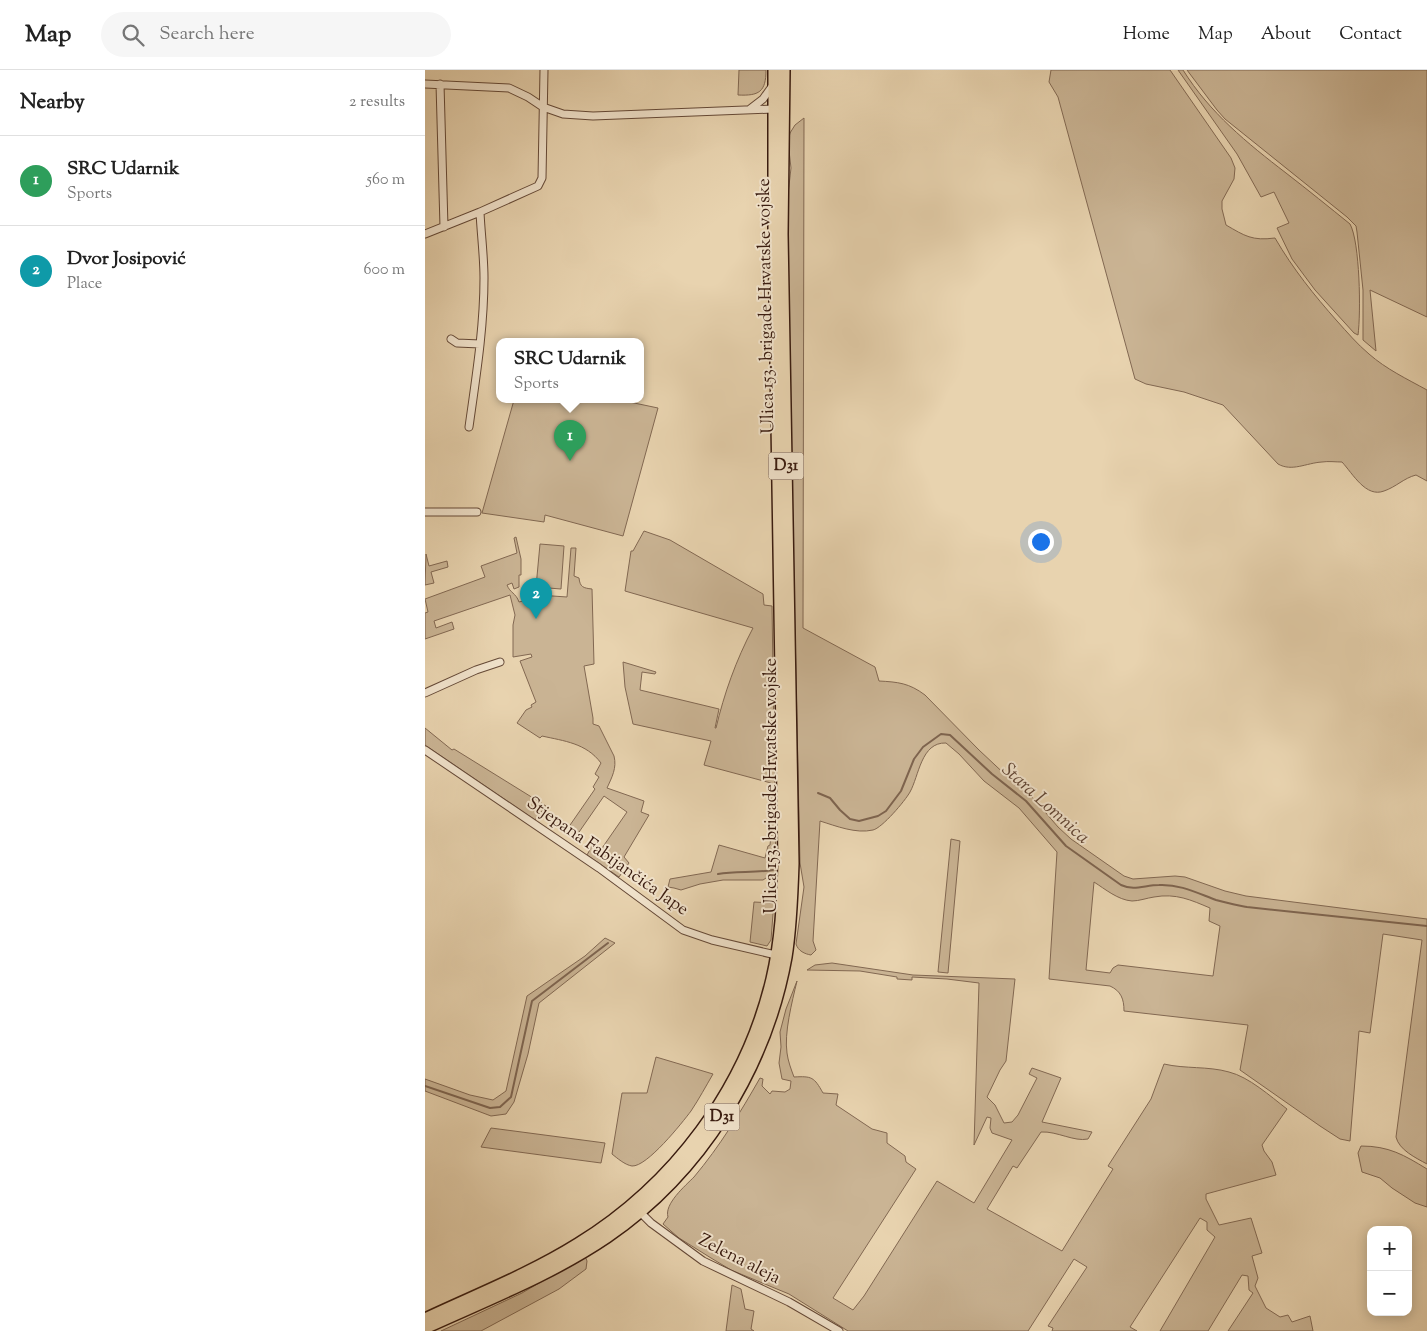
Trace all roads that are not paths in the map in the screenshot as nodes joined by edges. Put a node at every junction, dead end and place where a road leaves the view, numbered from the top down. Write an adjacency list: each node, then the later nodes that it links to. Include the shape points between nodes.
1 (544, 70): 7 (street)
2 (774, 70): 6 (main road, Ulica 153. brigade Hrvatske vojske / D31)
3 (784, 70): 21 (main road, Ulica 153. brigade Hrvatske vojske / D31, via 782,226 793,853 792,899)
4 (425, 84): 5 (street)
5 (440, 84): 7 (street, via 509,88); 11 (street)
6 (773, 84): 8 (main road, Ulica 153. brigade Hrvatske vojske / D31); 9 (street, via 763,99)
7 (543, 107): 9 (street, via 563,114 593,116); 10 (street, via 542,178 538,186)
8 (773, 109): 9 (street); 21 (main road, Ulica 153. brigade Hrvatske vojske / D31, via 785,862)
9 (747, 110)
10 (480, 212): 11 (street); 14 (street, via 484,276)
11 (444, 227): 12 (street)
12 (425, 234)
13 (451, 339): 14 (street, via 457,343)
14 (481, 344): 15 (street)
15 (469, 427)
16 (425, 512): 17 (street)
17 (477, 512)
18 (500, 662): 19 (street)
19 (425, 693)
20 (425, 750): 21 (street, Stjepana Fabijančića Jape, via 599,868 683,930)
21 (781, 956): 22 (main road, Ulica 153. brigade Hrvatske vojske / D31, via 757,1028 730,1088 688,1149)
22 (637, 1208): 23 (main road, Ulica 153. brigade Hrvatske vojske / D31, via 556,1257); 24 (main road, Ulica 153. brigade Hrvatske vojske / D31, via 605,1238 569,1260); 25 (street, Zelena aleja, via 651,1223 703,1261 789,1302)
23 (425, 1319)
24 (425, 1328)
25 (839, 1331)

